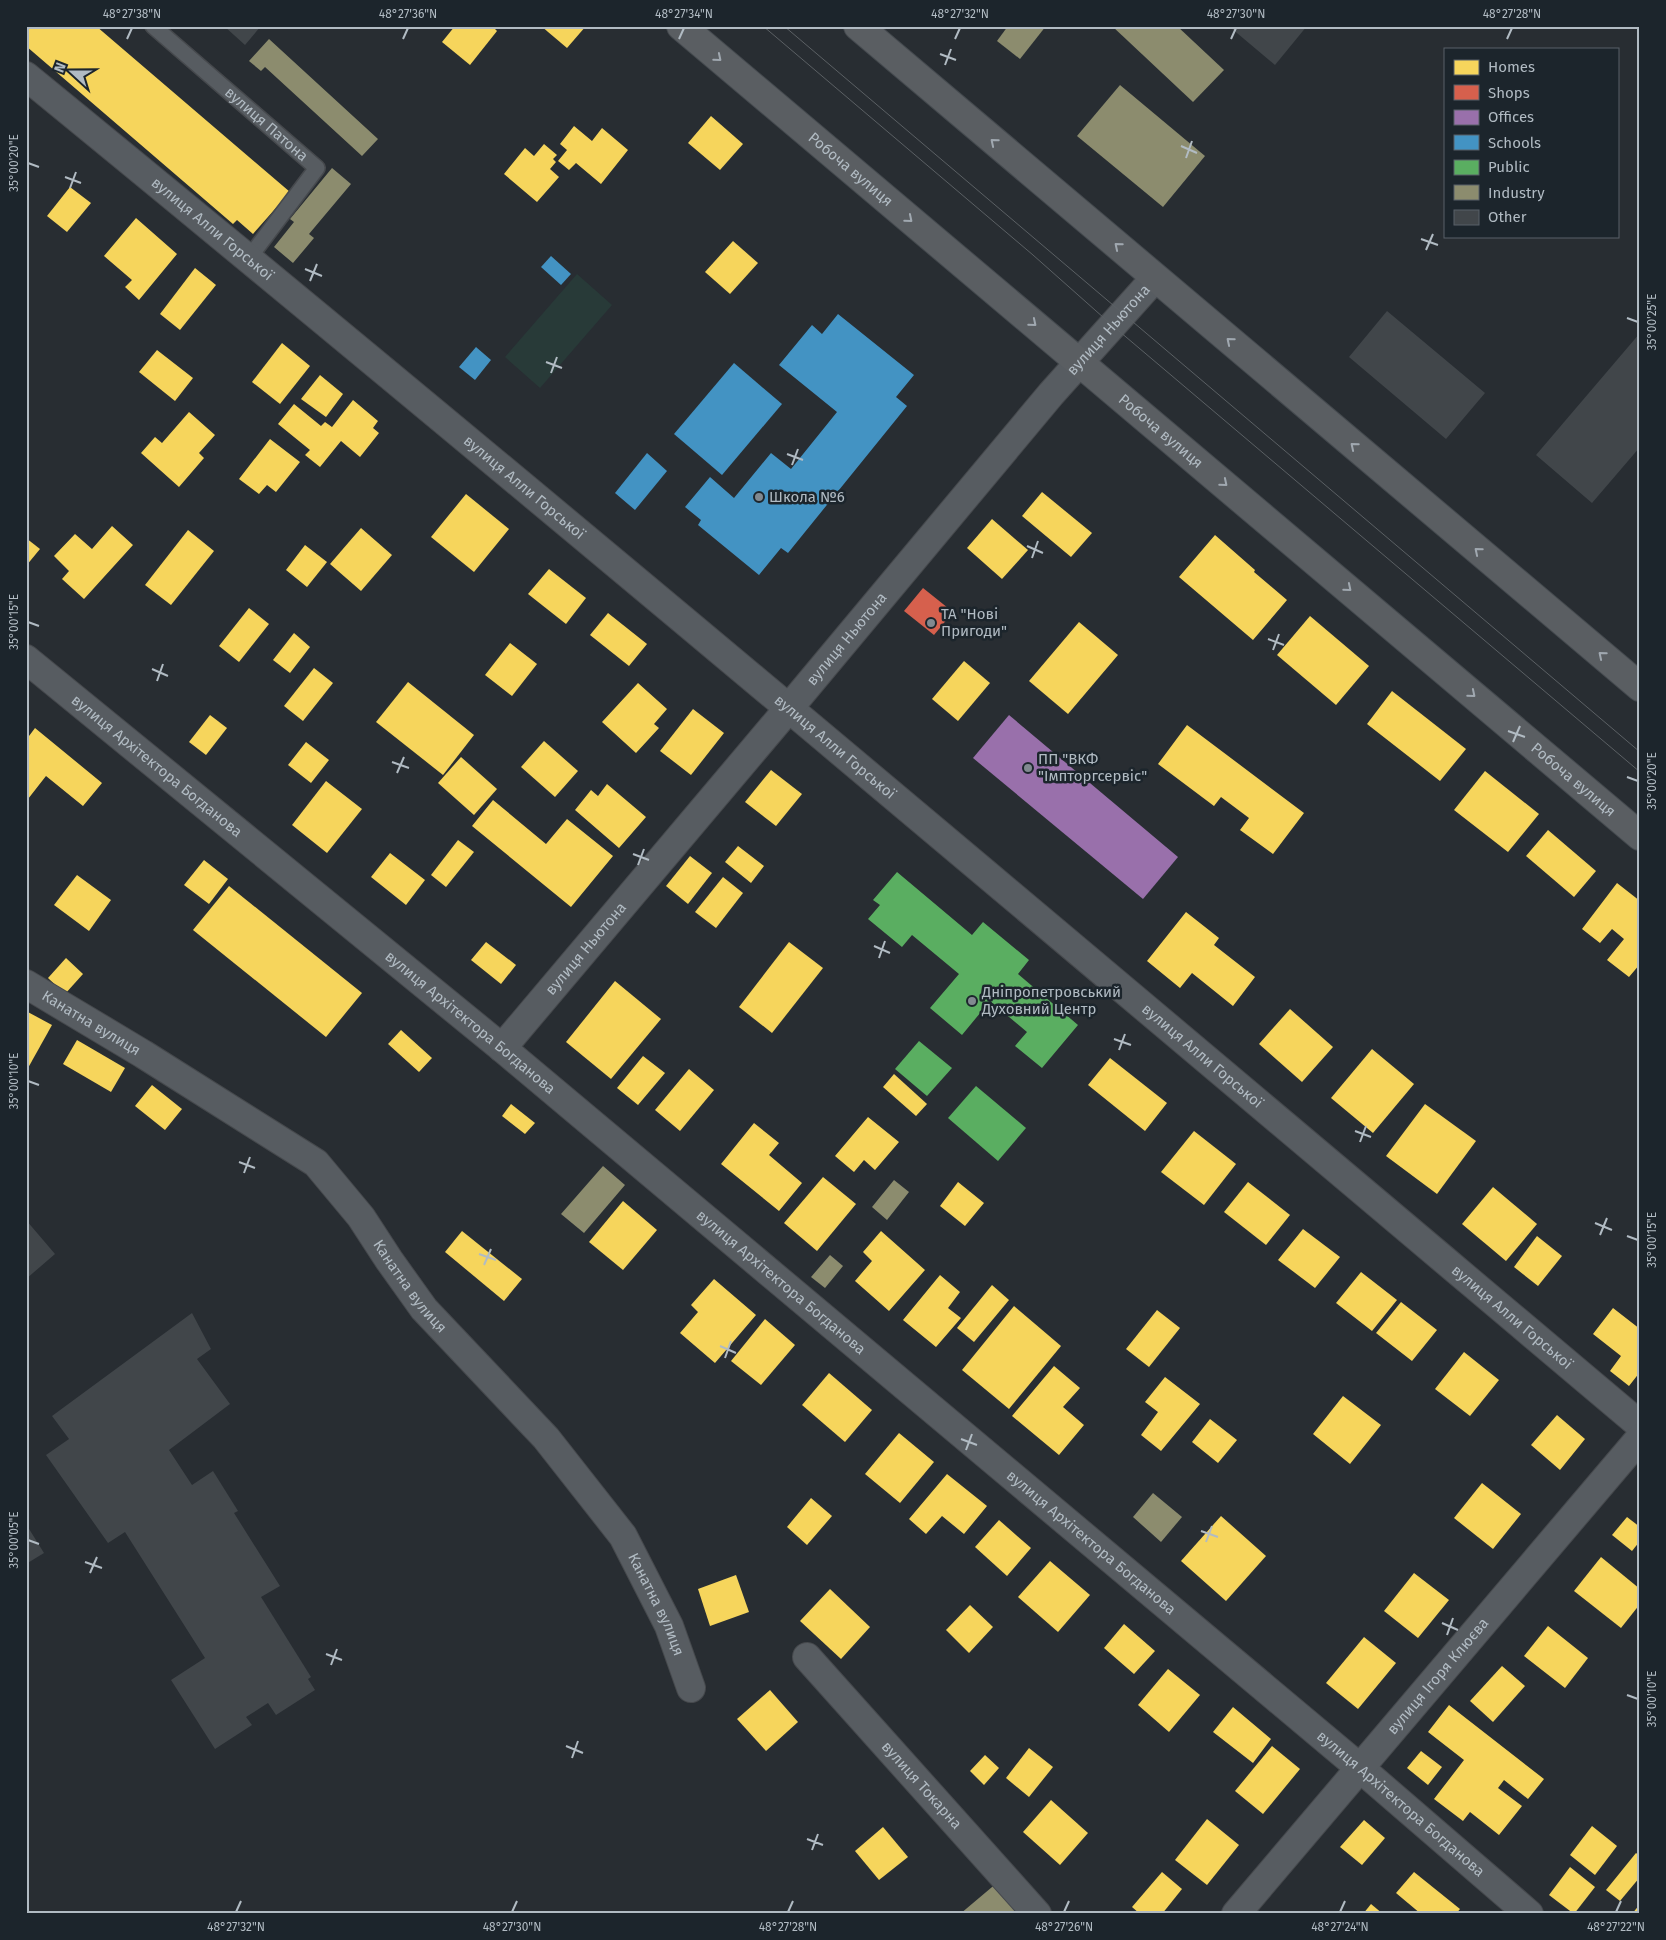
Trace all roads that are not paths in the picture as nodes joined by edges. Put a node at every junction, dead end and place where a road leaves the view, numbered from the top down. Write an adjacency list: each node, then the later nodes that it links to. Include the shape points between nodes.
1 (153, 26): 5 (lane, вулиця Патона, via 317,168)
2 (681, 26): 7 (main road, Робоча вулиця, one-way to 7)
3 (858, 26): 6 (main road, one-way to 3)
4 (26, 76): 5 (street, вулиця Алли Горської)
5 (249, 258): 10 (street, вулиця Алли Горської)
6 (1155, 278): 7 (street, вулиця Ньютона); 9 (main road, one-way to 6)
7 (1079, 362): 10 (street, вулиця Ньютона); 11 (main road, Робоча вулиця, one-way to 11)
8 (26, 659): 13 (street, вулиця Архітектора Богданова)
9 (1640, 687)
10 (790, 708): 13 (street, вулиця Ньютона); 14 (street, вулиця Алли Горської)
11 (1640, 836)
12 (26, 984): 17 (street, Канатна вулиця, via 316,1163 361,1217 424,1310 546,1438 622,1536 669,1626)
13 (502, 1048): 18 (street, вулиця Архітектора Богданова)
14 (1640, 1425)
15 (1640, 1438): 18 (street, вулиця Ігоря Клюєва)
16 (807, 1658): 19 (street, вулиця Токарна)
17 (691, 1688)
18 (1360, 1768): 20 (street, вулиця Ігоря Клюєва); 21 (street, вулиця Архітектора Богданова)
19 (1037, 1914)
20 (1236, 1914)
21 (1529, 1914)

